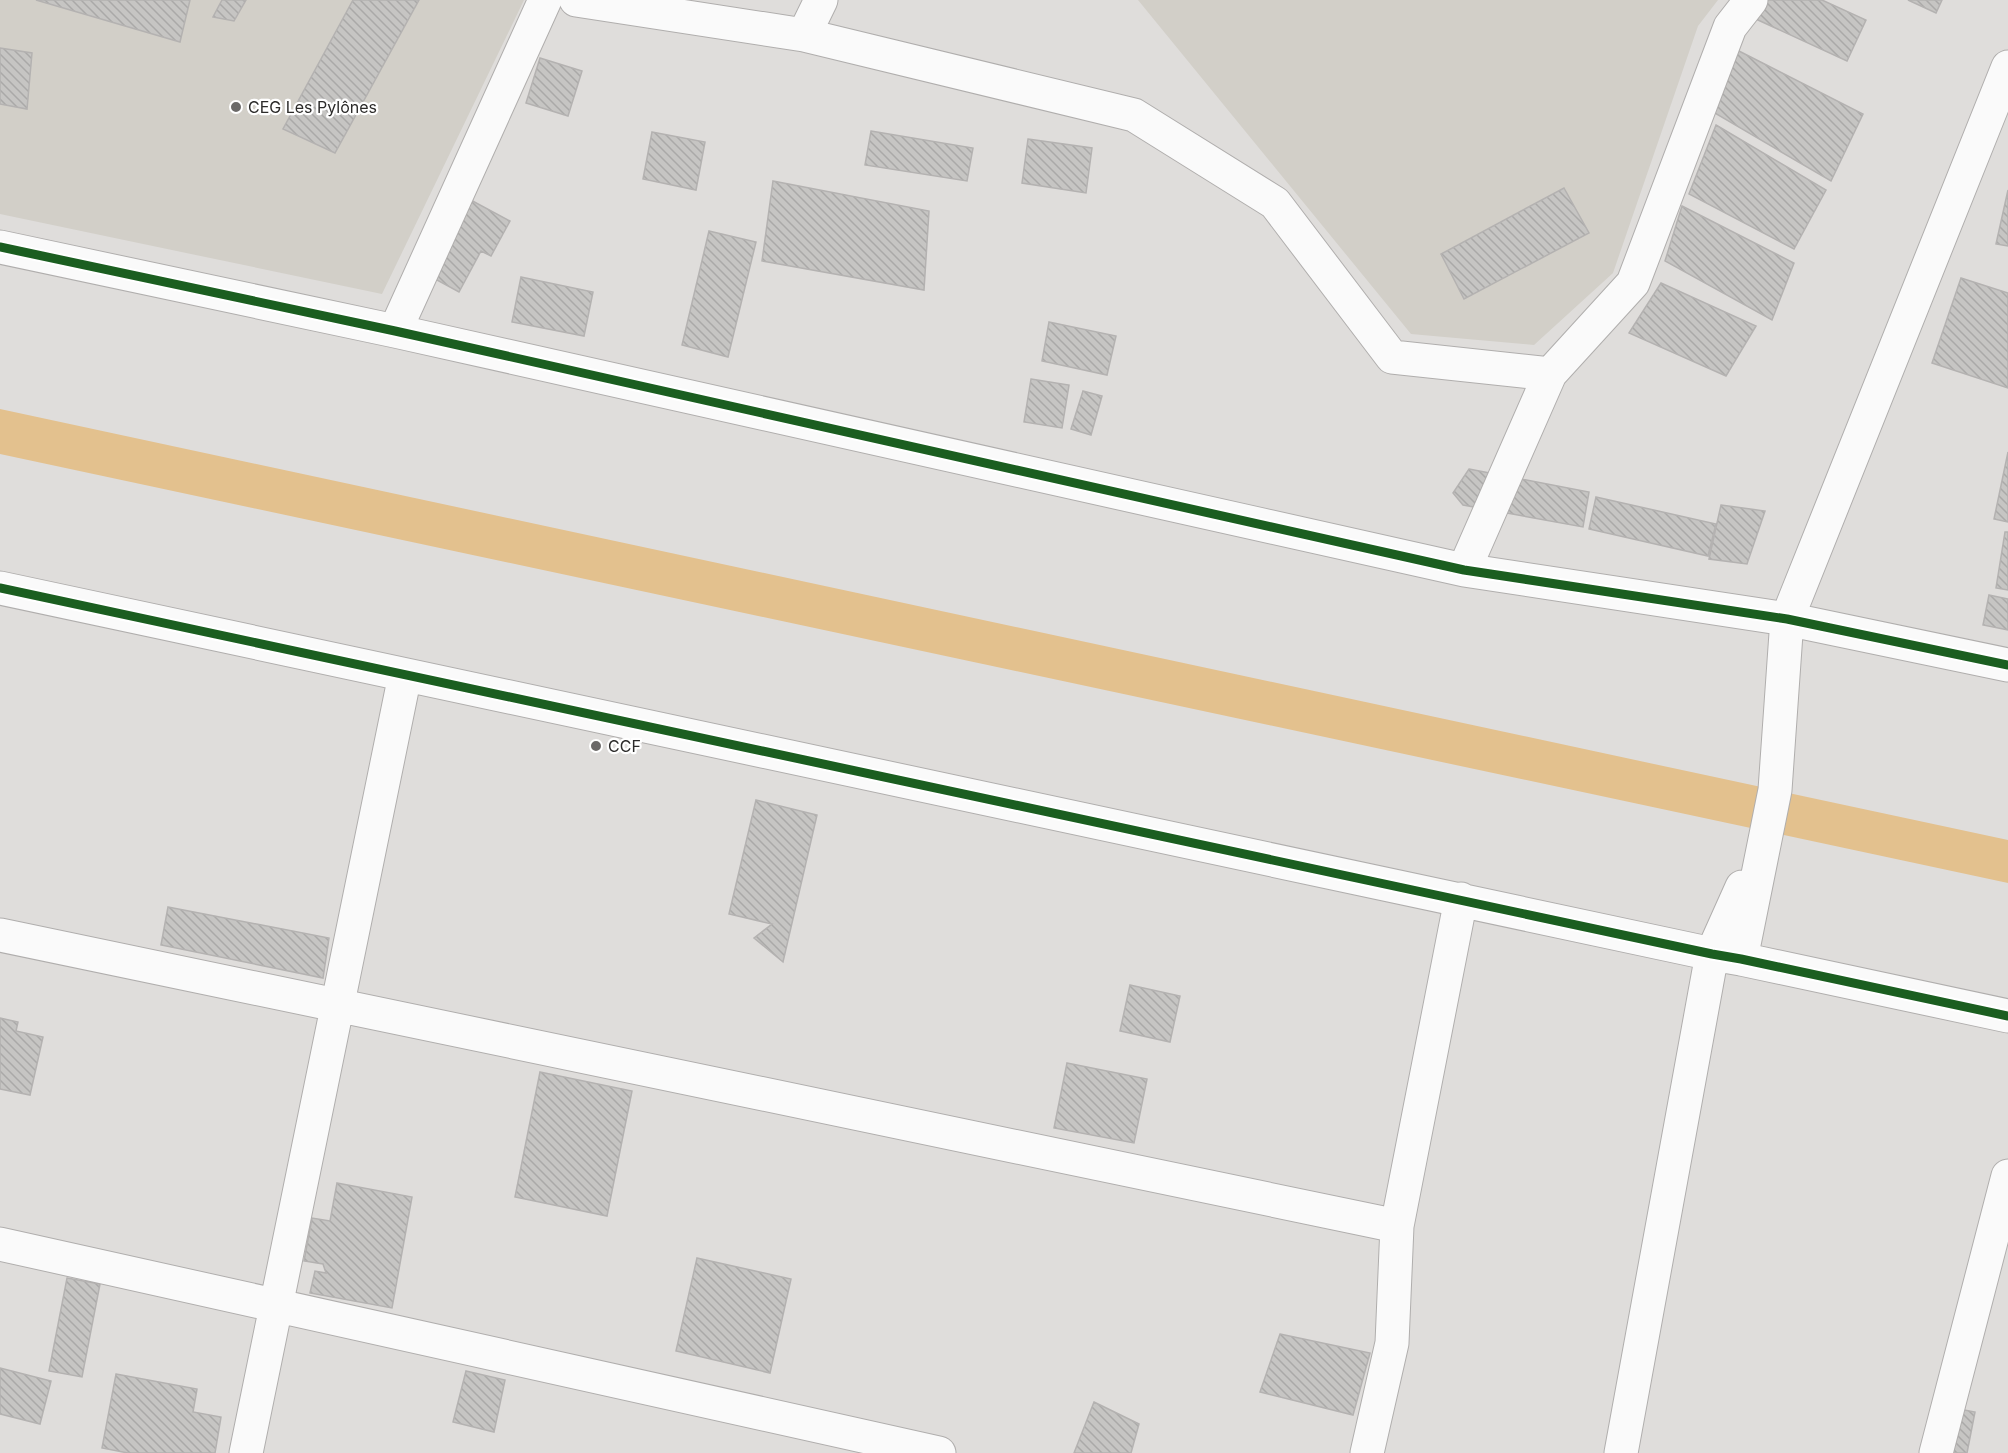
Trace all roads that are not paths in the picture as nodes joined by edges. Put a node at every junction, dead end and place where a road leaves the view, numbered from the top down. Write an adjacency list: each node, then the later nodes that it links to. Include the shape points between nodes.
1 (544, 0): 8 (street)
2 (576, 0): 5 (street)
3 (821, 0): 5 (street)
4 (1751, 0): 9 (street, via 1730,27 1633,283)
5 (804, 35): 9 (street, via 1134,115 1275,203 1392,357)
6 (2008, 67): 12 (street)
7 (0, 247): 8 (street)
8 (395, 331): 10 (street)
9 (1550, 374): 10 (street)
10 (1464, 570): 12 (street)
11 (0, 588): 14 (street)
12 (1787, 619): 13 (street); 17 (street, via 1775,790 1767,831)
13 (2008, 664)
14 (405, 675): 15 (street); 18 (street)
15 (1461, 899): 17 (street); 21 (street)
16 (0, 935): 18 (street)
17 (1726, 956): 19 (street); 27 (street)
18 (338, 1005): 21 (street); 23 (street)
19 (2008, 1016)
20 (2008, 1176): 28 (street)
21 (1397, 1226): 26 (street, via 1392,1343)
22 (0, 1244): 23 (street)
23 (277, 1305): 24 (street); 25 (street)
24 (246, 1453)
25 (939, 1453)
26 (1367, 1453)
27 (1621, 1453)
28 (1936, 1453)

